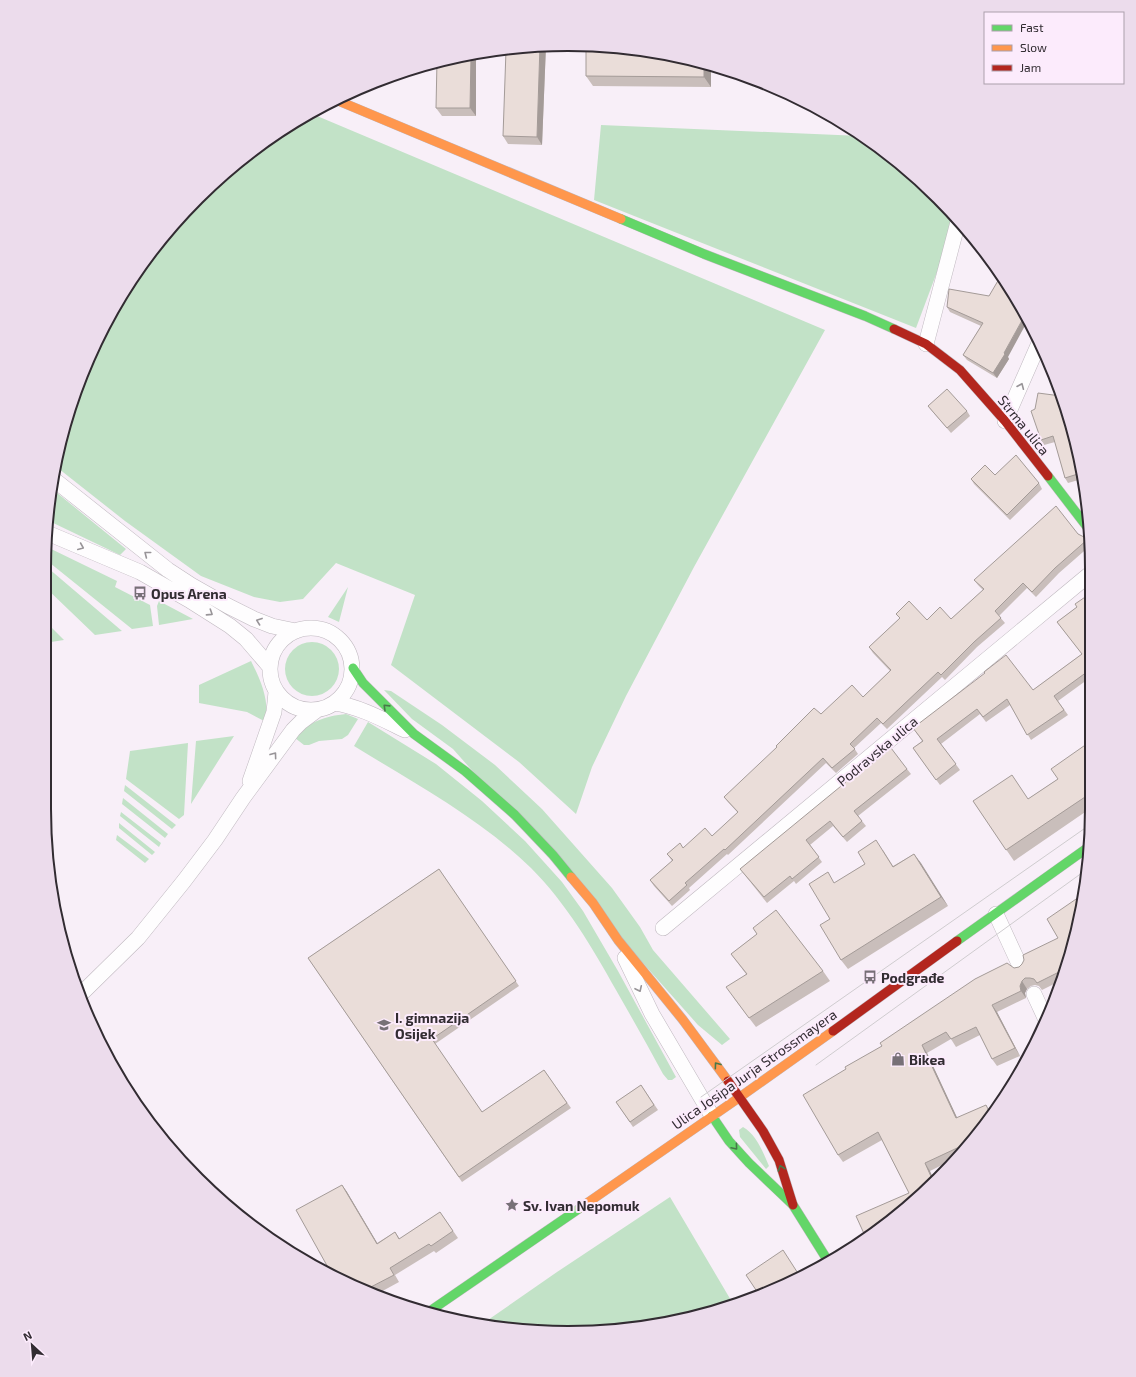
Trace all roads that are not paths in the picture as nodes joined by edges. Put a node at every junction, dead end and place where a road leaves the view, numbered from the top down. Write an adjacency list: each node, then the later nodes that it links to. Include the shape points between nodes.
1 (341, 103): 3 (street, Strma ulica, via 704,254 865,316)
2 (957, 227): 3 (street)
3 (926, 344): 5 (street, Strma ulica, via 960,370)
4 (1037, 349): 5 (street, one-way to 4)
5 (1005, 421): 7 (street, Strma ulica)
6 (58, 483): 10 (street, one-way to 6, via 254,619 191,585 162,566)
7 (1083, 521)
8 (52, 535): 11 (street, one-way to 11, via 140,572 189,600 246,639)
9 (1085, 578): 20 (street, Podravska ulica)
10 (296, 631): 11 (street, via 280,642 273,654); 12 (street, via 314,628 326,630 337,637 346,646)
11 (270, 667): 13 (street, via 271,680)
12 (353, 668): 14 (street, via 351,681 345,693); 16 (street, one-way to 12, via 363,683)
13 (276, 692): 15 (street, via 297,708); 17 (street, via 272,718)
14 (335, 703): 15 (street); 16 (street, via 367,712)
15 (317, 710): 17 (street, one-way to 15, via 293,730)
16 (414, 734): 21 (street, via 465,771 515,815 593,903)
17 (243, 798): 23 (street, via 215,840 138,938)
18 (1083, 851): 19 (street, Ulica Josipa Jurja Strossmayera)
19 (996, 914): 22 (street); 26 (street, Ulica Josipa Jurja Strossmayera)
20 (663, 928)
21 (618, 940): 26 (street, one-way to 21, via 683,1020); 27 (street, one-way to 27, via 652,1014)
22 (1020, 966)
23 (84, 992)
24 (1034, 994): 25 (street)
25 (1043, 1014)
26 (740, 1097): 27 (street, Ulica Josipa Jurja Strossmayera); 28 (street, one-way to 26, via 776,1156)
27 (712, 1116): 28 (street, one-way to 28, via 729,1141); 30 (street, Ulica Josipa Jurja Strossmayera)
28 (792, 1206): 29 (street)
29 (826, 1257)
30 (434, 1308)

